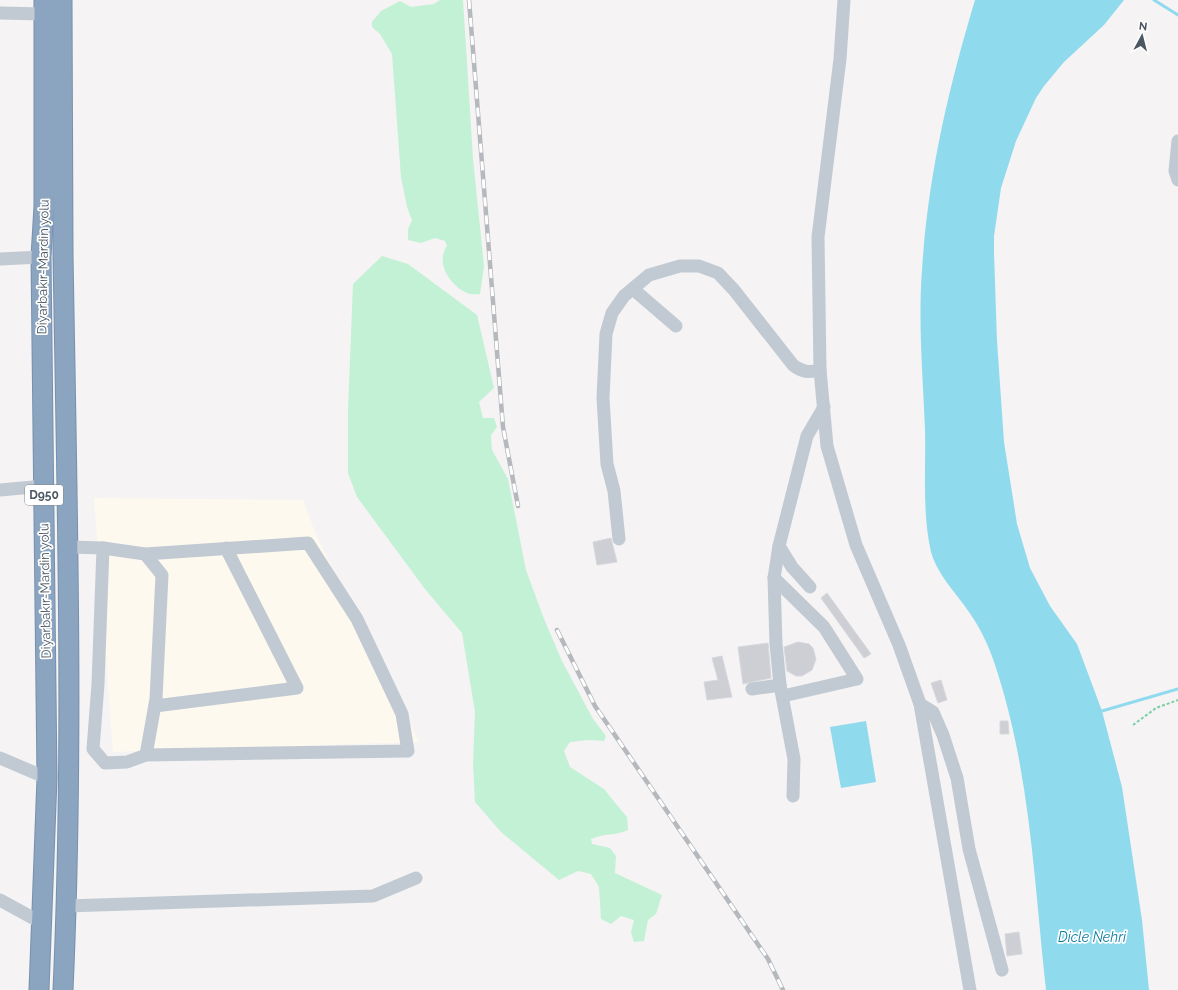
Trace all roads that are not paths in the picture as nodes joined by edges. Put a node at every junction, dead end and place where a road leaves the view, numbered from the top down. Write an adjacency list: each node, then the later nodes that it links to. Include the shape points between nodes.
1 (62, 0): 17 (highway, Diyarbakır-Mardin yolu / D950)
2 (844, 0): 11 (street, via 840,59 818,237)
3 (44, 7): 4 (street); 7 (highway, Diyarbakır-Mardin yolu / D950, via 44,206)
4 (0, 13)
5 (1178, 141): 6 (street)
6 (1178, 180)
7 (41, 257): 8 (street); 13 (highway, Diyarbakır-Mardin yolu / D950)
8 (0, 259)
9 (633, 289): 10 (street); 11 (street, via 649,275 680,266 699,266 718,273 793,365 801,371 812,373); 15 (street, via 624,296 612,313 606,334 603,398 606,454 614,491)
10 (676, 326)
11 (820, 370): 12 (street)
12 (824, 407): 16 (street, via 807,436); 25 (street, via 827,446 856,545 899,645)
13 (44, 486): 14 (street); 29 (highway, Diyarbakır-Mardin yolu / D950)
14 (0, 490)
15 (619, 539)
16 (779, 546): 21 (street); 22 (street, via 792,567)
17 (69, 547): 18 (street); 33 (highway, Diyarbakır-Mardin yolu / D950)
18 (103, 548): 20 (street); 27 (street, via 93,749 105,763 127,762)
19 (226, 548): 20 (street); 26 (street, via 297,688); 27 (street, via 308,543 357,619 402,714 408,751)
20 (145, 554): 26 (street, via 162,574)
21 (774, 578): 24 (street, via 776,644); 24 (street, via 824,627 857,679)
22 (810, 587)
23 (752, 689): 24 (street)
24 (782, 691): 30 (street, via 794,759)
25 (920, 704): 35 (street, via 933,712 957,778 969,849); 38 (street)
26 (155, 706): 27 (street)
27 (146, 754)
28 (0, 758): 29 (street)
29 (47, 778): 34 (highway, Diyarbakır-Mardin yolu / D950)
30 (793, 796)
31 (416, 878): 33 (street, via 373,896)
32 (0, 900): 34 (street)
33 (67, 906): 37 (highway, Diyarbakır-Mardin yolu / D950)
34 (42, 923): 36 (highway, Diyarbakır-Mardin yolu / D950)
35 (1002, 970)
36 (39, 990)
37 (63, 990)
38 (970, 990)

